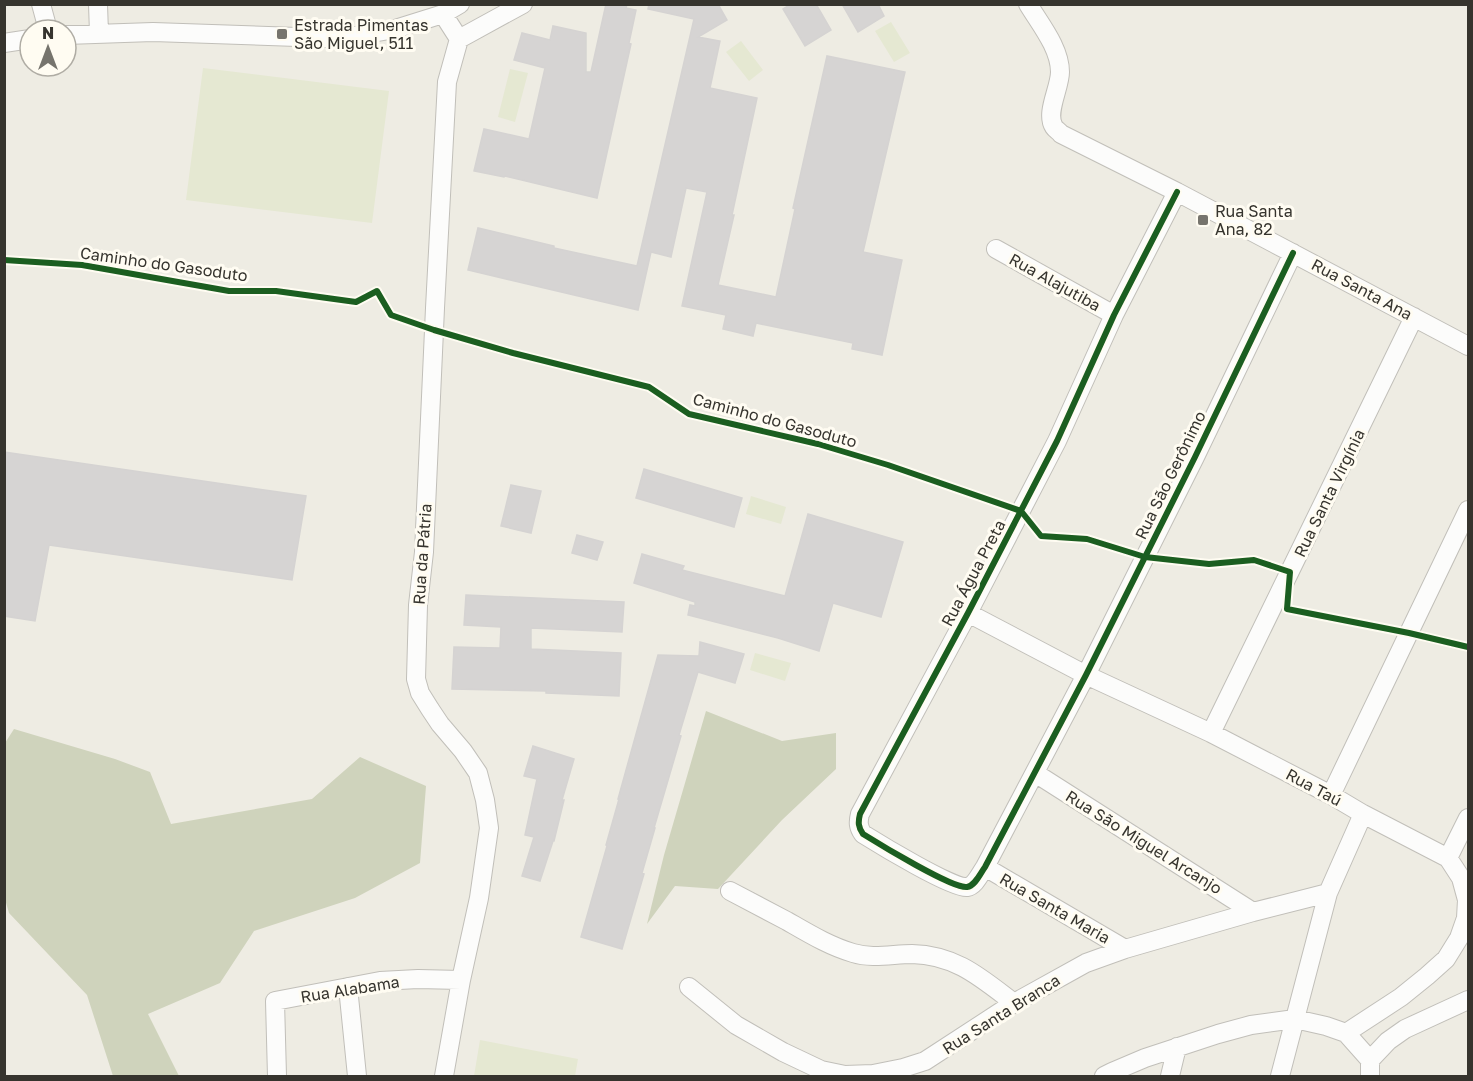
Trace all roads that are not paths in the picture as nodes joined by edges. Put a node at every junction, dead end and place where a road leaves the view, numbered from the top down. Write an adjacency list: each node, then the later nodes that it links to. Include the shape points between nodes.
1 (98, 4): 6 (street)
2 (460, 4): 5 (street)
3 (523, 4): 8 (street)
4 (1028, 4): 9 (street, Rua Santa Ana, via 1057,55 1060,72 1051,117 1054,127)
5 (430, 13): 6 (street, via 395,29 326,38); 8 (street)
6 (99, 33): 7 (street)
7 (78, 34)
8 (459, 39): 29 (street, Rua da Pátria, via 447,82 416,679 430,709 477,773 485,800 489,828 486,855)
9 (1177, 192): 11 (street, Rua Santa Ana); 12 (street, Rua Água Preta)
10 (996, 249): 12 (street, Rua Alajutiba)
11 (1293, 253): 13 (street, Rua Santa Ana); 17 (street, Rua São Gerônimo)
12 (1114, 315): 16 (street, Rua Água Preta, via 1057,441)
13 (1414, 317): 14 (street, Rua Santa Ana); 18 (street, Rua Santa Virgínia)
14 (1468, 346)
15 (1468, 510): 20 (street)
16 (968, 613): 17 (street, Rua Taú); 24 (street, Rua Água Preta, via 858,821 863,834 959,886 973,885)
17 (1086, 675): 18 (street, Rua Taú); 19 (street, Rua São Gerônimo)
18 (1211, 733): 20 (street, Rua Taú)
19 (1035, 772): 24 (street, Rua São Gerônimo); 27 (street, Rua São Miguel Arcanjo)
20 (1331, 795): 21 (street, Rua Taú)
21 (1364, 814): 23 (street, Rua Taú); 26 (street)
22 (1468, 818): 23 (street)
23 (1448, 858): 35 (street, via 1461,878 1467,900 1459,938 1446,959 1427,976)
24 (985, 867): 28 (street, Rua Santa Maria)
25 (730, 891): 33 (street, via 829,945 856,954 914,954 961,965)
26 (1328, 893): 27 (street, Rua Santa Branca); 34 (street)
27 (1253, 912): 28 (street, Rua Santa Branca)
28 (1125, 949): 33 (street, Rua Santa Branca, via 1086,963)
29 (460, 980): 30 (street, Rua Alabama, via 418,979); 41 (street, Rua da Pátria)
30 (348, 987): 39 (street, Rua Alabama, via 275,1001); 40 (street)
31 (689, 987): 38 (street, Rua Santa Branca, via 736,1025)
32 (1468, 1000): 37 (street, via 1405,1029 1388,1041)
33 (1014, 1003): 38 (street, Rua Santa Branca, via 925,1061 873,1074)
34 (1295, 1019): 35 (street); 36 (street, via 1251,1025); 44 (street)
35 (1346, 1033): 37 (street)
36 (1177, 1047): 42 (street); 43 (street)
37 (1370, 1068)
38 (818, 1073)
39 (277, 1077)
40 (357, 1077)
41 (444, 1077)
42 (1104, 1077)
43 (1170, 1077)
44 (1280, 1077)

